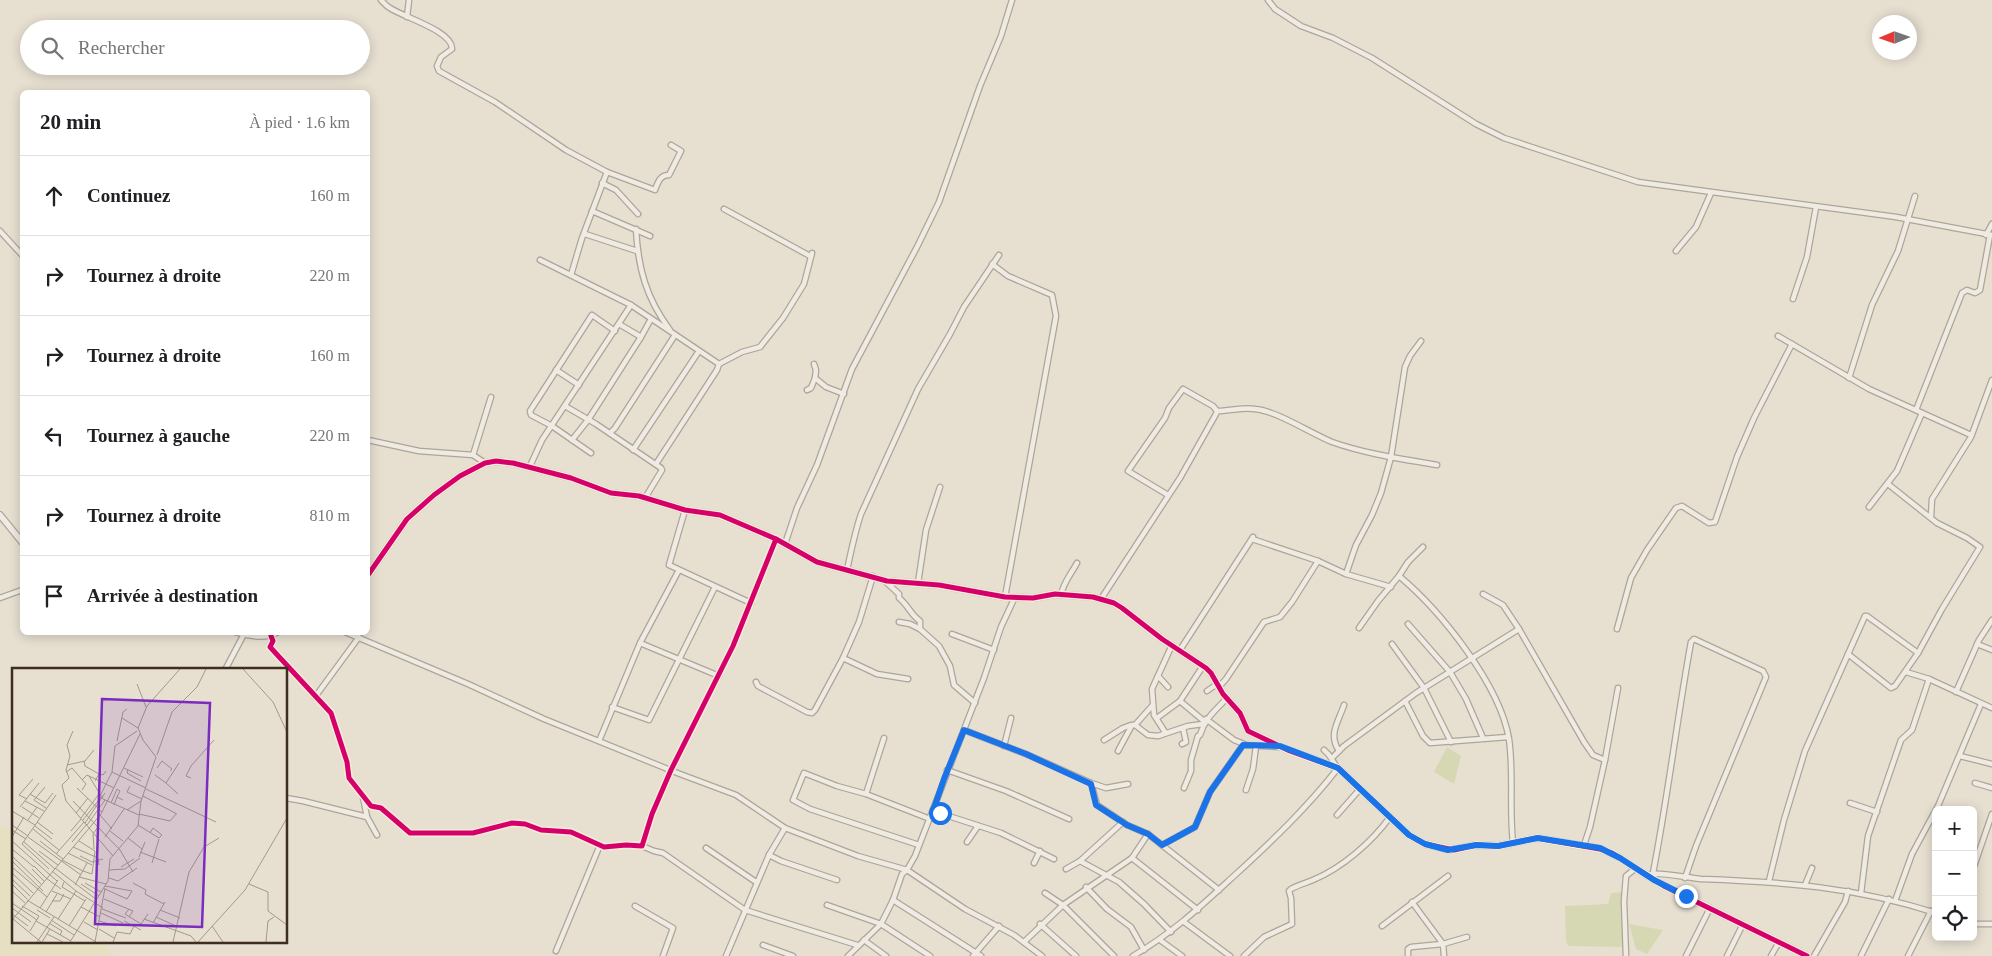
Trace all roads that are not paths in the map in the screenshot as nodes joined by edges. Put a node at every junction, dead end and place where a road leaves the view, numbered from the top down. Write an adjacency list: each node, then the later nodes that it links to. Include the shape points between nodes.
1 (381, 0): 5 (street, via 388,8)
2 (409, 0): 5 (street)
3 (1012, 0): 48 (street, via 939,202 852,369)
4 (1268, 0): 9 (street, via 1275,9 1301,26 1372,58 1476,124 1504,138 1638,182)
5 (407, 17): 7 (street, via 430,26 452,45 452,49 441,57 437,66 439,71)
6 (671, 145): 7 (street, via 681,151 669,175 659,179 655,190)
7 (607, 172): 8 (street)
8 (602, 184): 13 (street); 14 (street, via 616,190)
9 (1711, 193): 11 (street); 23 (street, via 1696,227)
10 (1915, 196): 15 (street)
11 (1816, 207): 15 (street); 29 (street, via 1807,257)
12 (724, 209): 40 (street, via 811,255 804,284 783,318 760,346)
13 (592, 211): 17 (street); 19 (street)
14 (638, 214)
15 (1908, 220): 20 (street); 44 (street, via 1896,256 1872,305)
16 (1992, 224): 20 (street)
17 (636, 229): 21 (street); 22 (street)
18 (0, 231): 24 (street)
19 (585, 234): 22 (street); 28 (street)
20 (1989, 235): 51 (street, via 1980,290 1962,292)
21 (650, 236)
22 (637, 251): 34 (street, via 646,288 658,314)
23 (1676, 251)
24 (20, 254)
25 (999, 255): 27 (street)
26 (540, 260): 28 (street)
27 (992, 264): 83 (street, via 964,306 918,389 861,514); 96 (street, via 1008,276 1052,295 1056,316)
28 (570, 275): 30 (street)
29 (1794, 299)
30 (631, 305): 31 (street); 32 (street)
31 (650, 319): 34 (street); 36 (street)
32 (619, 324): 33 (street); 36 (street)
33 (615, 331): 42 (street, via 592,315); 46 (street)
34 (673, 333): 39 (street); 56 (street)
35 (1778, 336): 38 (street)
36 (641, 337): 54 (street)
37 (1422, 341): 63 (street, via 1405,367)
38 (1792, 344): 44 (street); 106 (street, via 1737,457 1715,522 1709,523 1682,506 1676,508 1631,578)
39 (699, 351): 40 (street); 60 (street)
40 (719, 364): 65 (street)
41 (814, 364): 43 (street)
42 (556, 370): 46 (street); 55 (street, via 530,412)
43 (815, 378): 47 (street); 48 (street, via 826,387)
44 (1849, 378): 51 (street)
45 (1992, 380): 57 (street)
46 (579, 385): 50 (street)
47 (807, 390)
48 (844, 394): 78 (street)
49 (491, 397): 62 (street)
50 (565, 406): 54 (street); 55 (street)
51 (1916, 410): 53 (street)
52 (1217, 411): 63 (street, via 1254,409 1272,413 1336,443); 70 (street); 70 (street, via 1183,389 1128,471)
53 (1922, 413): 57 (street); 68 (street, via 1897,471)
54 (588, 420): 56 (street); 59 (street)
55 (552, 426): 59 (street); 67 (street)
56 (610, 433): 60 (street)
57 (1971, 435): 75 (street, via 1932,499)
58 (370, 440): 62 (street, via 419,451)
59 (572, 440): 61 (street)
60 (633, 450): 65 (street)
61 (591, 453)
62 (473, 455): 64 (street)
63 (1391, 457): 66 (street); 85 (street, via 1381,493)
64 (485, 463): 67 (street, via 496,461); 84 (street, via 460,476 412,513)
65 (656, 464): 71 (street, via 662,470)
66 (1437, 465)
67 (530, 466): 71 (street, via 580,480 600,490)
68 (1888, 484): 72 (street); 75 (street)
69 (940, 487): 89 (street, via 926,530)
70 (1168, 495): 98 (street)
71 (644, 498): 73 (street)
72 (1869, 507)
73 (685, 510): 76 (street, via 720,514); 82 (street, via 669,565)
74 (0, 516): 77 (street)
75 (1931, 516): 121 (street, via 1980,547)
76 (776, 539): 78 (street); 99 (street)
77 (20, 540)
78 (785, 544): 83 (street, via 817,562)
79 (1423, 547): 87 (street)
80 (1318, 561): 85 (street); 119 (street, via 1253,538); 136 (street, via 1292,602 1280,616 1264,622)
81 (1077, 563): 93 (street, via 1063,585)
82 (679, 570): 90 (street); 114 (street)
83 (847, 570): 86 (street)
84 (370, 572)
85 (1346, 574): 91 (street)
86 (873, 576): 88 (street); 123 (street, via 859,622)
87 (1400, 576): 91 (street); 124 (street, via 1422,595)
88 (887, 581): 89 (street); 104 (street, via 920,621)
89 (918, 583): 96 (street)
90 (715, 587): 99 (street); 125 (street)
91 (1391, 587): 103 (street)
92 (20, 591): 95 (street)
93 (1062, 594): 97 (street); 98 (street)
94 (1483, 594): 105 (street, via 1503,605)
95 (0, 598)
96 (1005, 598): 97 (street)
97 (1015, 598): 118 (street)
98 (1101, 600): 117 (street, via 1122,608)
99 (751, 602): 130 (street)
100 (1992, 620): 116 (street)
101 (899, 622): 104 (street)
102 (1408, 624): 128 (street)
103 (1359, 628)
104 (920, 629): 145 (street, via 944,652 954,685)
105 (1519, 629): 124 (street); 174 (street, via 1584,742 1594,755)
106 (1617, 629)
107 (952, 634): 118 (street)
108 (243, 635): 127 (street)
109 (251, 635): 110 (street)
110 (266, 635)
111 (274, 635): 141 (street, via 270,647)
112 (353, 635): 113 (street)
113 (359, 637): 141 (street); 163 (street)
114 (640, 644): 125 (street); 149 (street)
115 (1392, 644): 137 (street)
116 (1977, 644): 120 (street); 140 (street)
117 (1172, 645): 119 (street); 131 (street)
118 (994, 650): 145 (street)
119 (1180, 650): 126 (street)
120 (1992, 650)
121 (1918, 653): 122 (street, via 1866,615); 129 (street)
122 (1848, 654): 129 (street, via 1891,688); 227 (street, via 1805,751)
123 (843, 658): 132 (street, via 878,674); 134 (street, via 812,713 758,686)
124 (1471, 658): 128 (street); 158 (street, via 1497,702)
125 (678, 659): 130 (street); 149 (street, via 649,720)
126 (1203, 666): 136 (street); 143 (street)
127 (226, 668)
128 (1450, 672): 137 (street); 160 (street)
129 (1906, 672): 133 (street)
130 (719, 676): 177 (street)
131 (1158, 676): 135 (street); 148 (street, via 1152,689)
132 (908, 679)
133 (1929, 679): 140 (street); 191 (street, via 1912,730 1901,740)
134 (756, 682)
135 (1168, 686)
136 (1218, 686): 139 (street); 142 (street)
137 (1424, 688): 144 (street); 164 (street)
138 (1618, 688): 174 (street)
139 (1207, 691)
140 (1956, 692): 146 (street)
141 (315, 697): 187 (street, via 331,713 349,778)
142 (1227, 698): 153 (street); 161 (street, via 1242,716)
143 (1180, 701): 152 (street); 153 (street)
144 (1405, 701): 164 (street, via 1427,741); 171 (street)
145 (975, 703): 156 (street)
146 (1981, 704): 150 (street); 172 (street)
147 (1344, 705): 171 (street, via 1333,734 1333,743)
148 (1152, 706): 152 (street); 154 (street)
149 (612, 707): 163 (street)
150 (1992, 708)
151 (1011, 718): 166 (street)
152 (1157, 718): 157 (street)
153 (1205, 722): 155 (street); 161 (street, via 1234,740); 182 (street, via 1192,752 1191,771)
154 (1133, 725): 157 (street, via 1148,735 1158,736); 162 (street); 170 (street)
155 (1183, 728): 157 (street); 165 (street, via 1186,742)
156 (964, 730): 166 (street); 178 (street)
157 (1165, 732)
158 (1508, 737): 160 (street); 204 (street)
159 (884, 738): 186 (street)
160 (1483, 738): 164 (street)
161 (1247, 739): 167 (street); 168 (street); 207 (street, via 1214,784 1195,827)
162 (1104, 740)
163 (599, 741): 177 (street)
164 (1451, 742)
165 (1182, 744)
166 (1004, 746): 180 (street)
167 (1256, 746): 168 (street); 184 (street)
168 (1280, 746): 176 (street)
169 (1324, 750): 173 (street)
170 (1118, 751)
171 (1339, 751): 173 (street)
172 (1960, 756): 175 (street); 237 (street, via 1912,854)
173 (1333, 757): 176 (street)
174 (1605, 760): 208 (street)
175 (1992, 764)
176 (1338, 768): 185 (street); 231 (street, via 1291,821)
177 (671, 770): 200 (street, via 736,795); 209 (street)
178 (947, 770): 190 (street); 196 (street, via 1006,791)
179 (1975, 783): 183 (street)
180 (1091, 784): 181 (street, via 1106,788); 198 (street, via 1096,805)
181 (1128, 784)
182 (1184, 788)
183 (1992, 788)
184 (1246, 790)
185 (1360, 790): 193 (street); 195 (street)
186 (866, 794): 197 (street); 206 (street, via 804,773 794,800 810,809)
187 (363, 795): 194 (street); 205 (street, via 372,806 381,808 410,833 474,833 519,824 541,830 570,832)
188 (288, 798): 194 (street)
189 (1850, 803): 191 (street)
190 (933, 811): 197 (street); 199 (street)
191 (1877, 812): 234 (street, via 1868,836)
192 (1992, 814): 213 (street)
193 (1337, 816)
194 (367, 817): 202 (street)
195 (1390, 817): 204 (street, via 1416,840 1442,849); 280 (street, via 1354,854 1313,880 1291,889 1292,924 1264,937)
196 (1069, 819)
197 (930, 820): 206 (street)
198 (1123, 822): 201 (street); 216 (street)
199 (978, 826): 203 (street); 211 (street)
200 (785, 828): 212 (street); 221 (street, via 858,856)
201 (1148, 834): 207 (street); 214 (street)
202 (377, 835)
203 (967, 842)
204 (1513, 843): 208 (street, via 1538,838)
205 (600, 845): 209 (street); 264 (street)
206 (919, 845): 221 (street)
207 (1162, 845): 231 (street)
208 (1584, 845): 218 (street, via 1612,853)
209 (642, 846): 243 (street, via 663,852)
210 (706, 848): 228 (street)
211 (1040, 851): 215 (street); 217 (street)
212 (769, 854): 226 (street); 228 (street)
213 (1977, 857)
214 (1132, 858): 222 (street); 244 (street)
215 (1054, 859)
216 (1080, 861): 220 (street); 222 (street)
217 (1034, 863)
218 (1636, 868): 223 (street); 283 (street, via 1626,876)
219 (1812, 868): 229 (street)
220 (1066, 869)
221 (907, 870): 236 (street, via 902,874); 253 (street, via 965,909)
222 (1106, 874): 230 (street); 255 (street, via 1144,904)
223 (1651, 875): 225 (street); 225 (street, via 1690,642 1694,639 1764,671 1766,677); 242 (street)
224 (1448, 876): 238 (street)
225 (1685, 878): 227 (street)
226 (838, 880)
227 (1769, 881): 229 (street)
228 (756, 882): 243 (street)
229 (1805, 885): 232 (street)
230 (1086, 887): 240 (street); 265 (street, via 1131,927)
231 (1219, 890): 244 (street)
232 (1848, 891): 234 (street); 288 (street)
233 (1045, 893): 240 (street)
234 (1861, 893): 235 (street)
235 (1889, 899): 237 (street); 289 (street)
236 (893, 900): 248 (street); 266 (street)
237 (1895, 901): 245 (street)
238 (1412, 902): 254 (street); 262 (street)
239 (827, 905): 248 (street)
240 (1062, 905): 249 (street); 276 (street)
241 (635, 906): 267 (street, via 673,928)
242 (1710, 908): 250 (street); 284 (street)
243 (745, 910): 263 (street); 268 (street)
244 (1198, 910): 247 (street)
245 (1932, 911)
246 (1932, 915): 290 (street)
247 (1184, 922): 255 (street); 279 (street)
248 (881, 924): 257 (street); 272 (street)
249 (1040, 924): 259 (street); 275 (street)
250 (1743, 924): 260 (street); 285 (street)
251 (1977, 924): 252 (street)
252 (1992, 924)
253 (999, 926): 259 (street); 266 (street)
254 (1382, 926)
255 (1171, 932): 258 (street)
256 (1467, 937): 262 (street)
257 (864, 940): 263 (street); 271 (street)
258 (1160, 940): 265 (street); 278 (street)
259 (1024, 942): 274 (street)
260 (1779, 942): 286 (street); 287 (street)
261 (763, 944): 269 (street)
262 (1443, 944): 281 (street, via 1411,947); 282 (street)
263 (857, 945): 270 (street)
264 (556, 950)
265 (1144, 950): 277 (street)
266 (974, 954): 273 (street)
267 (663, 956)
268 (726, 956)
269 (793, 956)
270 (848, 956)
271 (886, 956)
272 (930, 956)
273 (982, 956)
274 (1042, 956)
275 (1076, 956)
276 (1114, 956)
277 (1135, 956)
278 (1182, 956)
279 (1230, 956)
280 (1244, 956)
281 (1408, 956)
282 (1444, 956)
283 (1626, 956)
284 (1686, 956)
285 (1727, 956)
286 (1771, 956)
287 (1807, 956)
288 (1814, 956)
289 (1862, 956)
290 (1908, 956)

